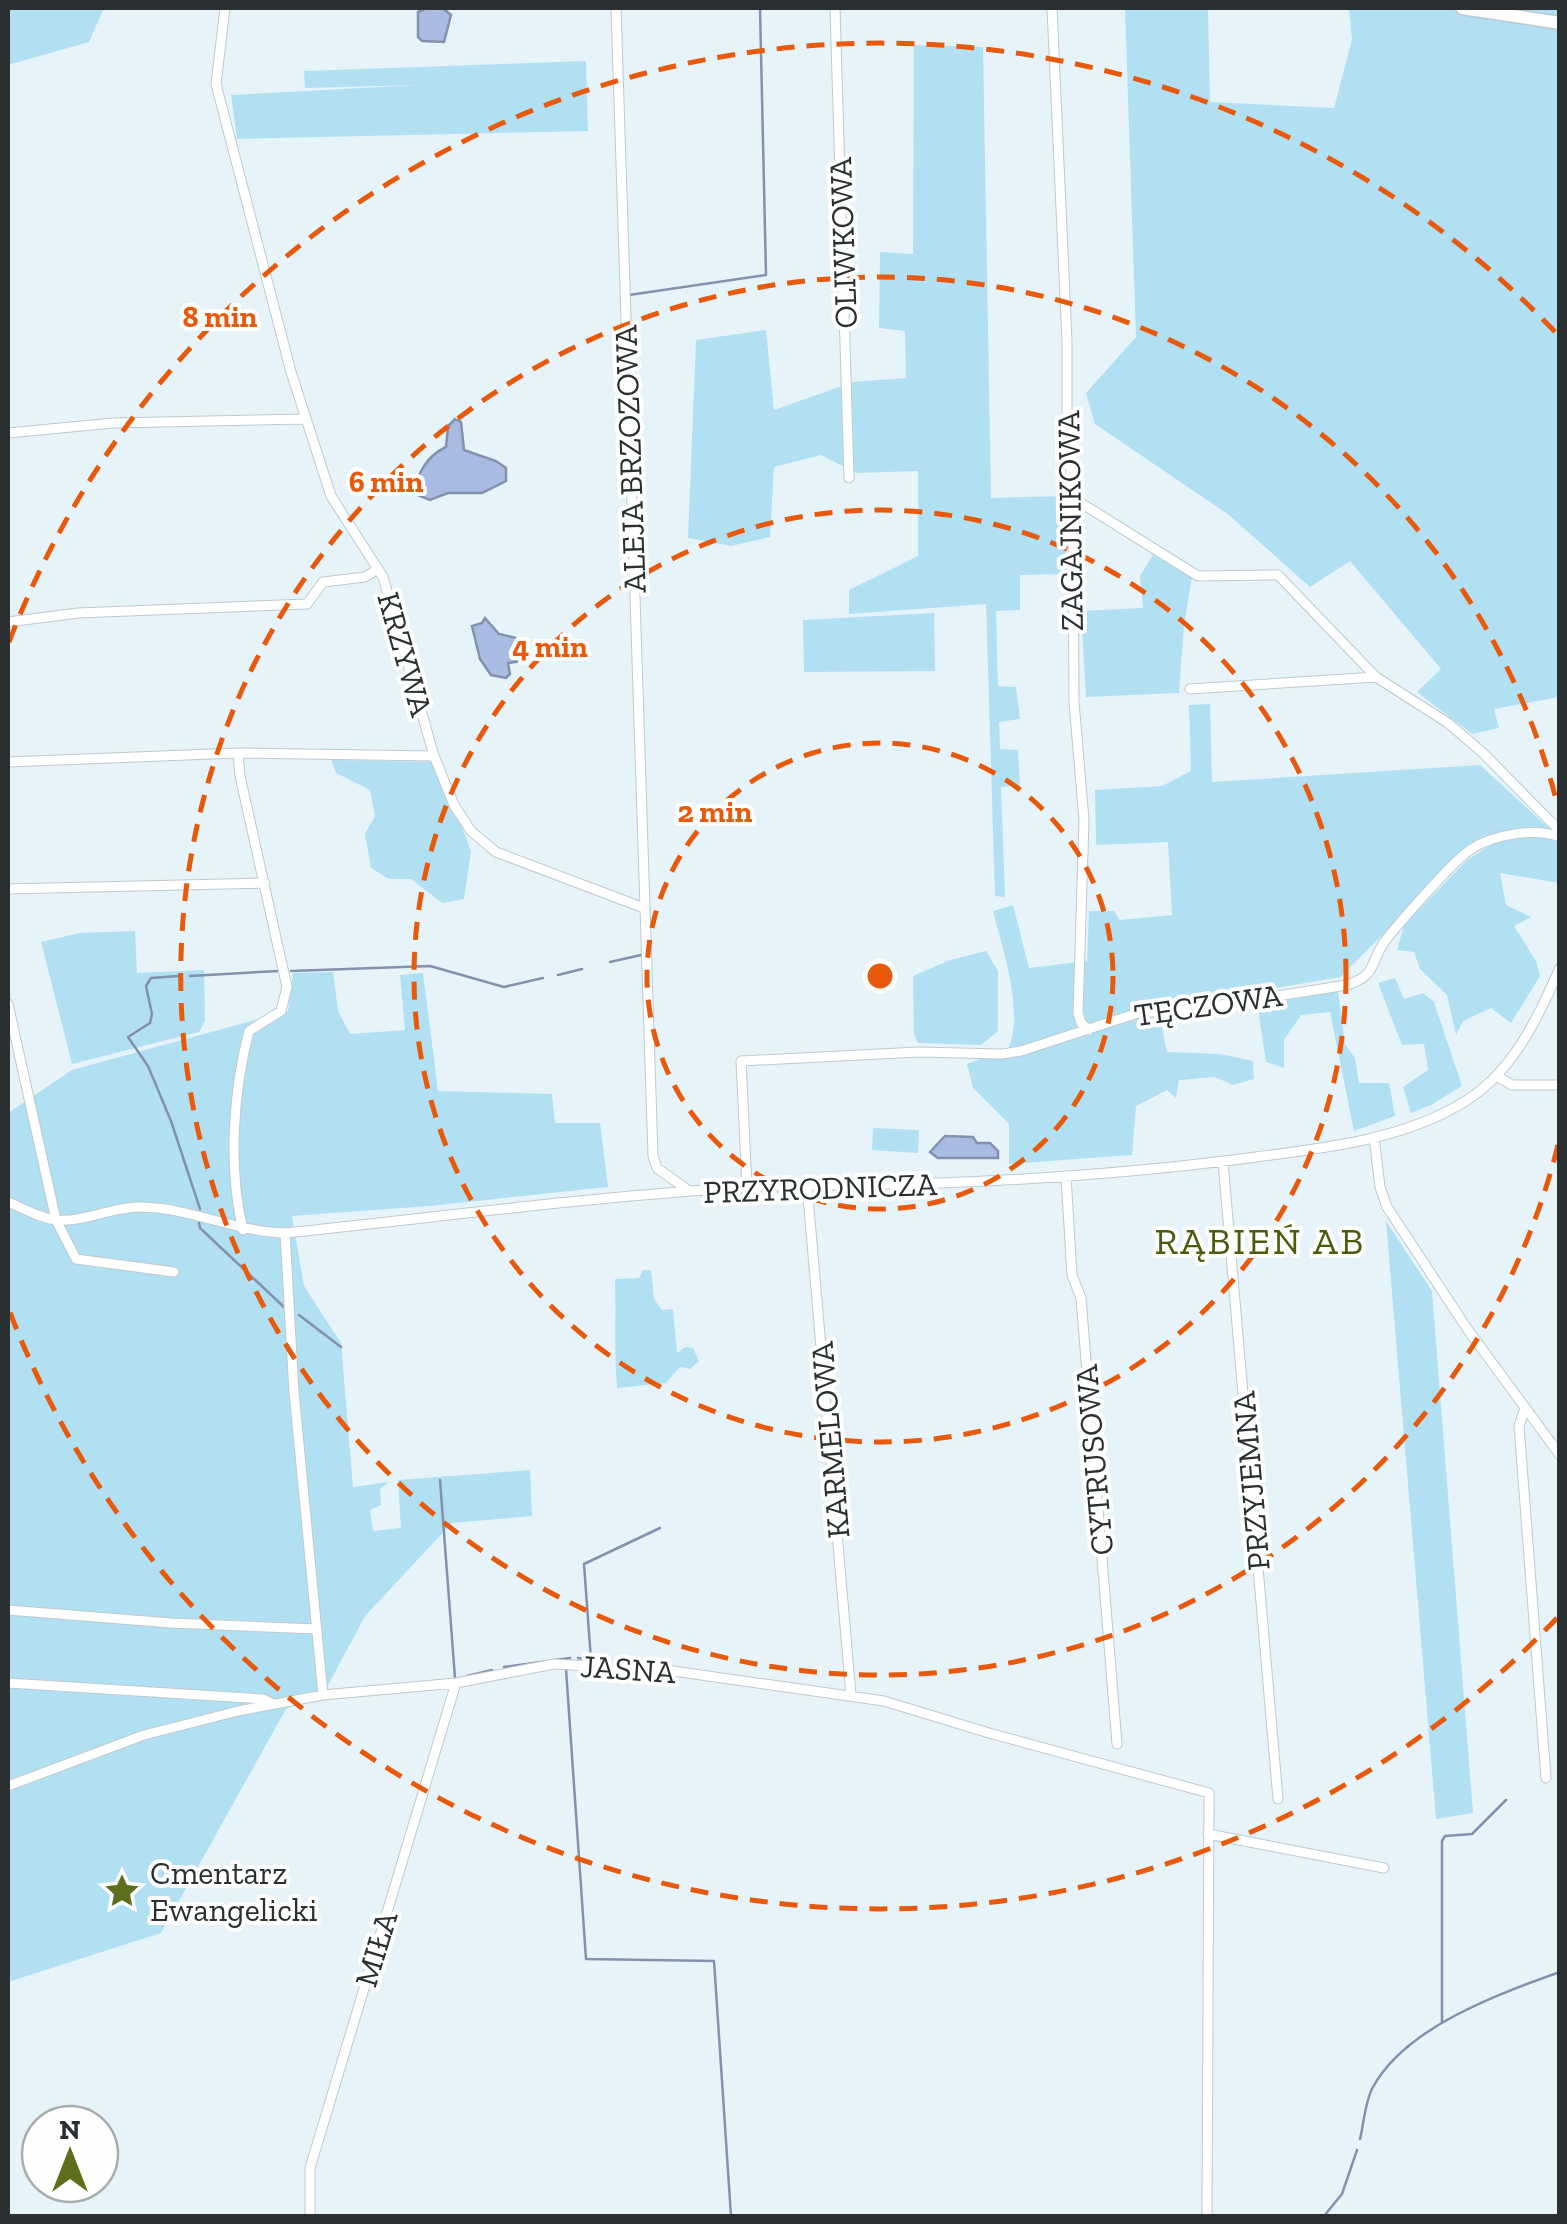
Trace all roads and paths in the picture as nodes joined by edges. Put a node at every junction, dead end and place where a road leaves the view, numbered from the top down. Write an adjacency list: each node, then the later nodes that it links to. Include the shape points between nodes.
1 (225, 8): 7 (street, KRZYWA, via 216,84)
2 (616, 8): 21 (street, ALEJA BRZOZOWA)
3 (836, 8): 9 (street, OLIWKOWA)
4 (1052, 8): 10 (street, ZAGAJNIKOWA)
5 (1462, 8): 6 (street)
6 (1560, 23)
7 (305, 419): 8 (street, via 113,422); 11 (street, KRZYWA, via 331,496)
8 (8, 433)
9 (849, 478)
10 (1073, 498): 13 (street, via 1198,576 1278,575); 24 (street, ZAGAJNIKOWA, via 1074,702 1084,820 1078,1014)
11 (378, 570): 12 (street, via 365,578 323,582 307,604 78,612); 16 (street, KRZYWA)
12 (8, 622)
13 (1376, 676): 14 (street); 18 (street, via 1448,723)
14 (1190, 689)
15 (238, 753): 16 (street); 17 (street); 19 (street)
16 (434, 756): 21 (street, KRZYWA, via 454,806 486,845)
17 (8, 762)
18 (1560, 834): 24 (street, TĘCZOWA, via 1494,839 1469,850 1390,936 1364,980 1225,1005 1138,1012)
19 (265, 883): 20 (street); 35 (street, via 287,987 273,1018 249,1031 244,1051 233,1158)
20 (8, 889)
21 (644, 908): 32 (street, ALEJA BRZOZOWA, via 654,1156 657,1168)
22 (1560, 968): 25 (street, PRZYRODNICZA)
23 (8, 1004): 34 (street)
24 (1089, 1030): 31 (street, TĘCZOWA, via 1003,1054 741,1061)
25 (1498, 1077): 26 (street, via 1512,1085); 27 (street, PRZYRODNICZA, via 1456,1107)
26 (1560, 1085)
27 (1374, 1137): 28 (street, PRZYRODNICZA); 38 (street, via 1386,1208)
28 (1224, 1162): 29 (street, PRZYRODNICZA); 50 (street, PRZYJEMNA)
29 (1066, 1176): 30 (street, PRZYRODNICZA); 47 (street, CYTRUSOWA)
30 (807, 1184): 31 (street, PRZYRODNICZA); 45 (street, KARMELOWA)
31 (746, 1187): 32 (street, PRZYRODNICZA)
32 (692, 1192): 36 (street, PRZYRODNICZA)
33 (8, 1202): 34 (street)
34 (56, 1220): 35 (street, PRZYRODNICZA, via 143,1207); 37 (street, via 76,1259)
35 (243, 1230): 36 (street, PRZYRODNICZA)
36 (285, 1233): 41 (street)
37 (174, 1272)
38 (1525, 1408): 39 (street); 48 (street, via 1519,1426)
39 (1560, 1455)
40 (8, 1610): 41 (street)
41 (316, 1629): 44 (street)
42 (8, 1683): 46 (street)
43 (456, 1683): 44 (street, JASNA); 45 (street, JASNA, via 572,1664); 53 (street, MIŁA, via 310,2168)
44 (322, 1695): 46 (street, JASNA)
45 (851, 1695): 51 (street, JASNA, via 1209,1793)
46 (274, 1704): 49 (street, JASNA, via 144,1735)
47 (1117, 1744)
48 (1546, 1778)
49 (8, 1786)
50 (1278, 1800)
51 (1208, 1834): 52 (street); 54 (street, JASNA)
52 (1384, 1868)
53 (310, 2216)
54 (1207, 2216)

